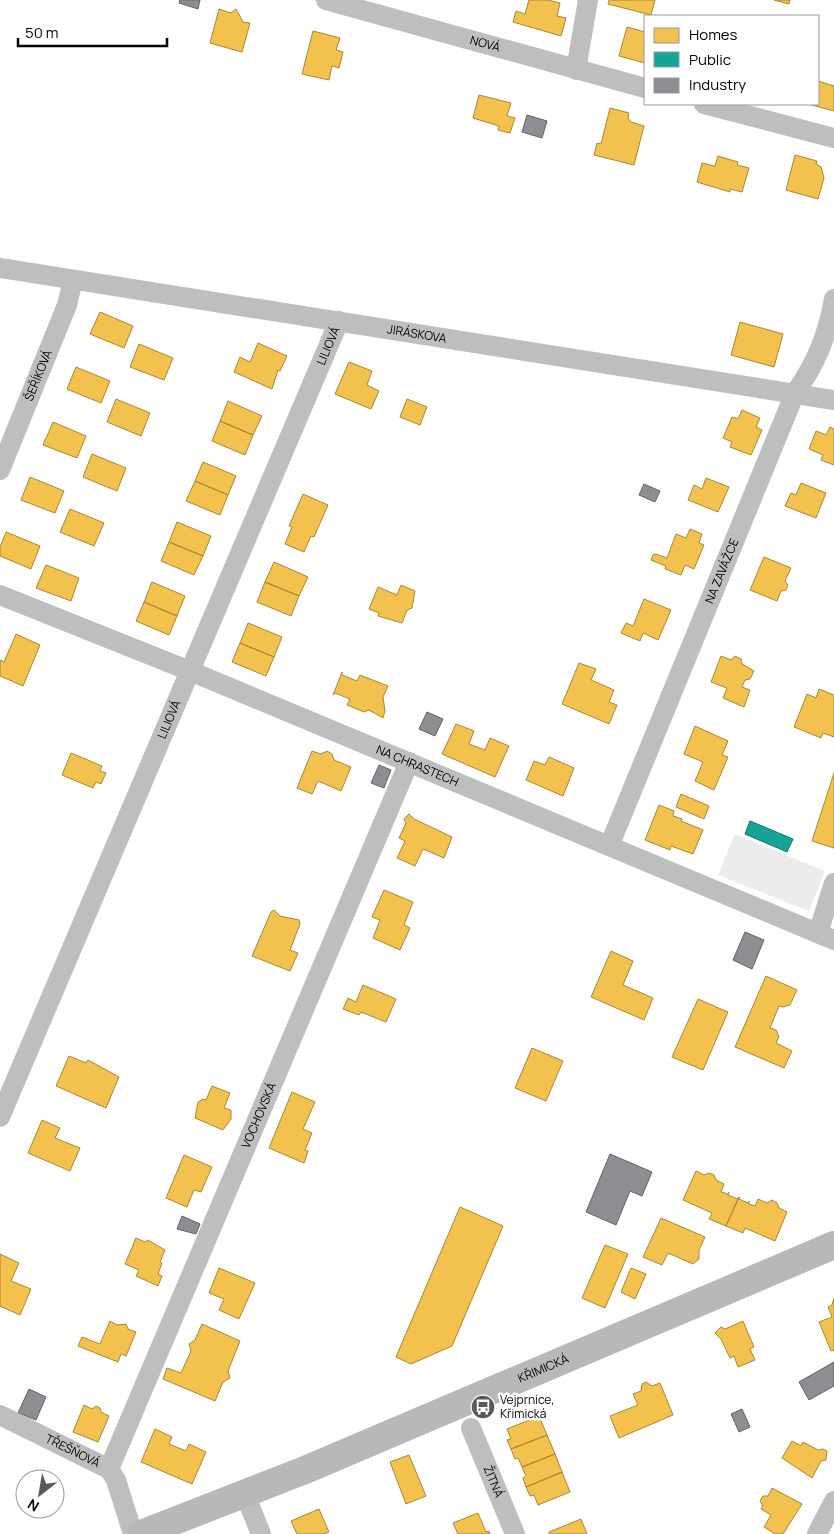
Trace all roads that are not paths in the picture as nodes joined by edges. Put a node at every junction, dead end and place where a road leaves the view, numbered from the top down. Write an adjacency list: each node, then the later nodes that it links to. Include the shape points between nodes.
1 (326, 0): 3 (street, NOVÁ)
2 (588, 0): 3 (street)
3 (576, 70): 4 (street, NOVÁ)
4 (644, 88)
5 (708, 105): 6 (street)
6 (834, 138)
7 (0, 268): 8 (street, JIRÁSKOVA)
8 (73, 280): 10 (street, JIRÁSKOVA); 13 (street, ŠEŘÍKOVÁ, via 67,305)
9 (834, 299): 11 (street, NA ZAVÁŽCE, via 830,323 814,366)
10 (339, 321): 11 (street, JIRÁSKOVA); 15 (street, LILIOVÁ)
11 (795, 393): 12 (street, JIRÁSKOVA); 17 (street, NA ZAVÁŽCE)
12 (834, 400)
13 (0, 470)
14 (0, 595): 15 (street, NA CHRASTECH)
15 (190, 671): 16 (street, NA CHRASTECH); 20 (street, LILIOVÁ)
16 (409, 762): 17 (street, NA CHRASTECH); 24 (street, VOCHOVSKÁ)
17 (610, 844): 19 (street, NA CHRASTECH)
18 (834, 883): 19 (street)
19 (826, 936)
20 (0, 1117)
21 (834, 1245): 25 (street, KŘIMICKÁ, via 305,1470)
22 (0, 1415): 24 (street, TŘEŠŇOVÁ)
23 (471, 1428): 30 (street, ŽITNÁ)
24 (109, 1469): 27 (street, TŘEŠŇOVÁ, via 116,1480)
25 (244, 1492): 28 (street, KŘIMICKÁ); 29 (street)
26 (834, 1501): 31 (street)
27 (133, 1534)
28 (141, 1534)
29 (261, 1534)
30 (515, 1534)
31 (817, 1534)

